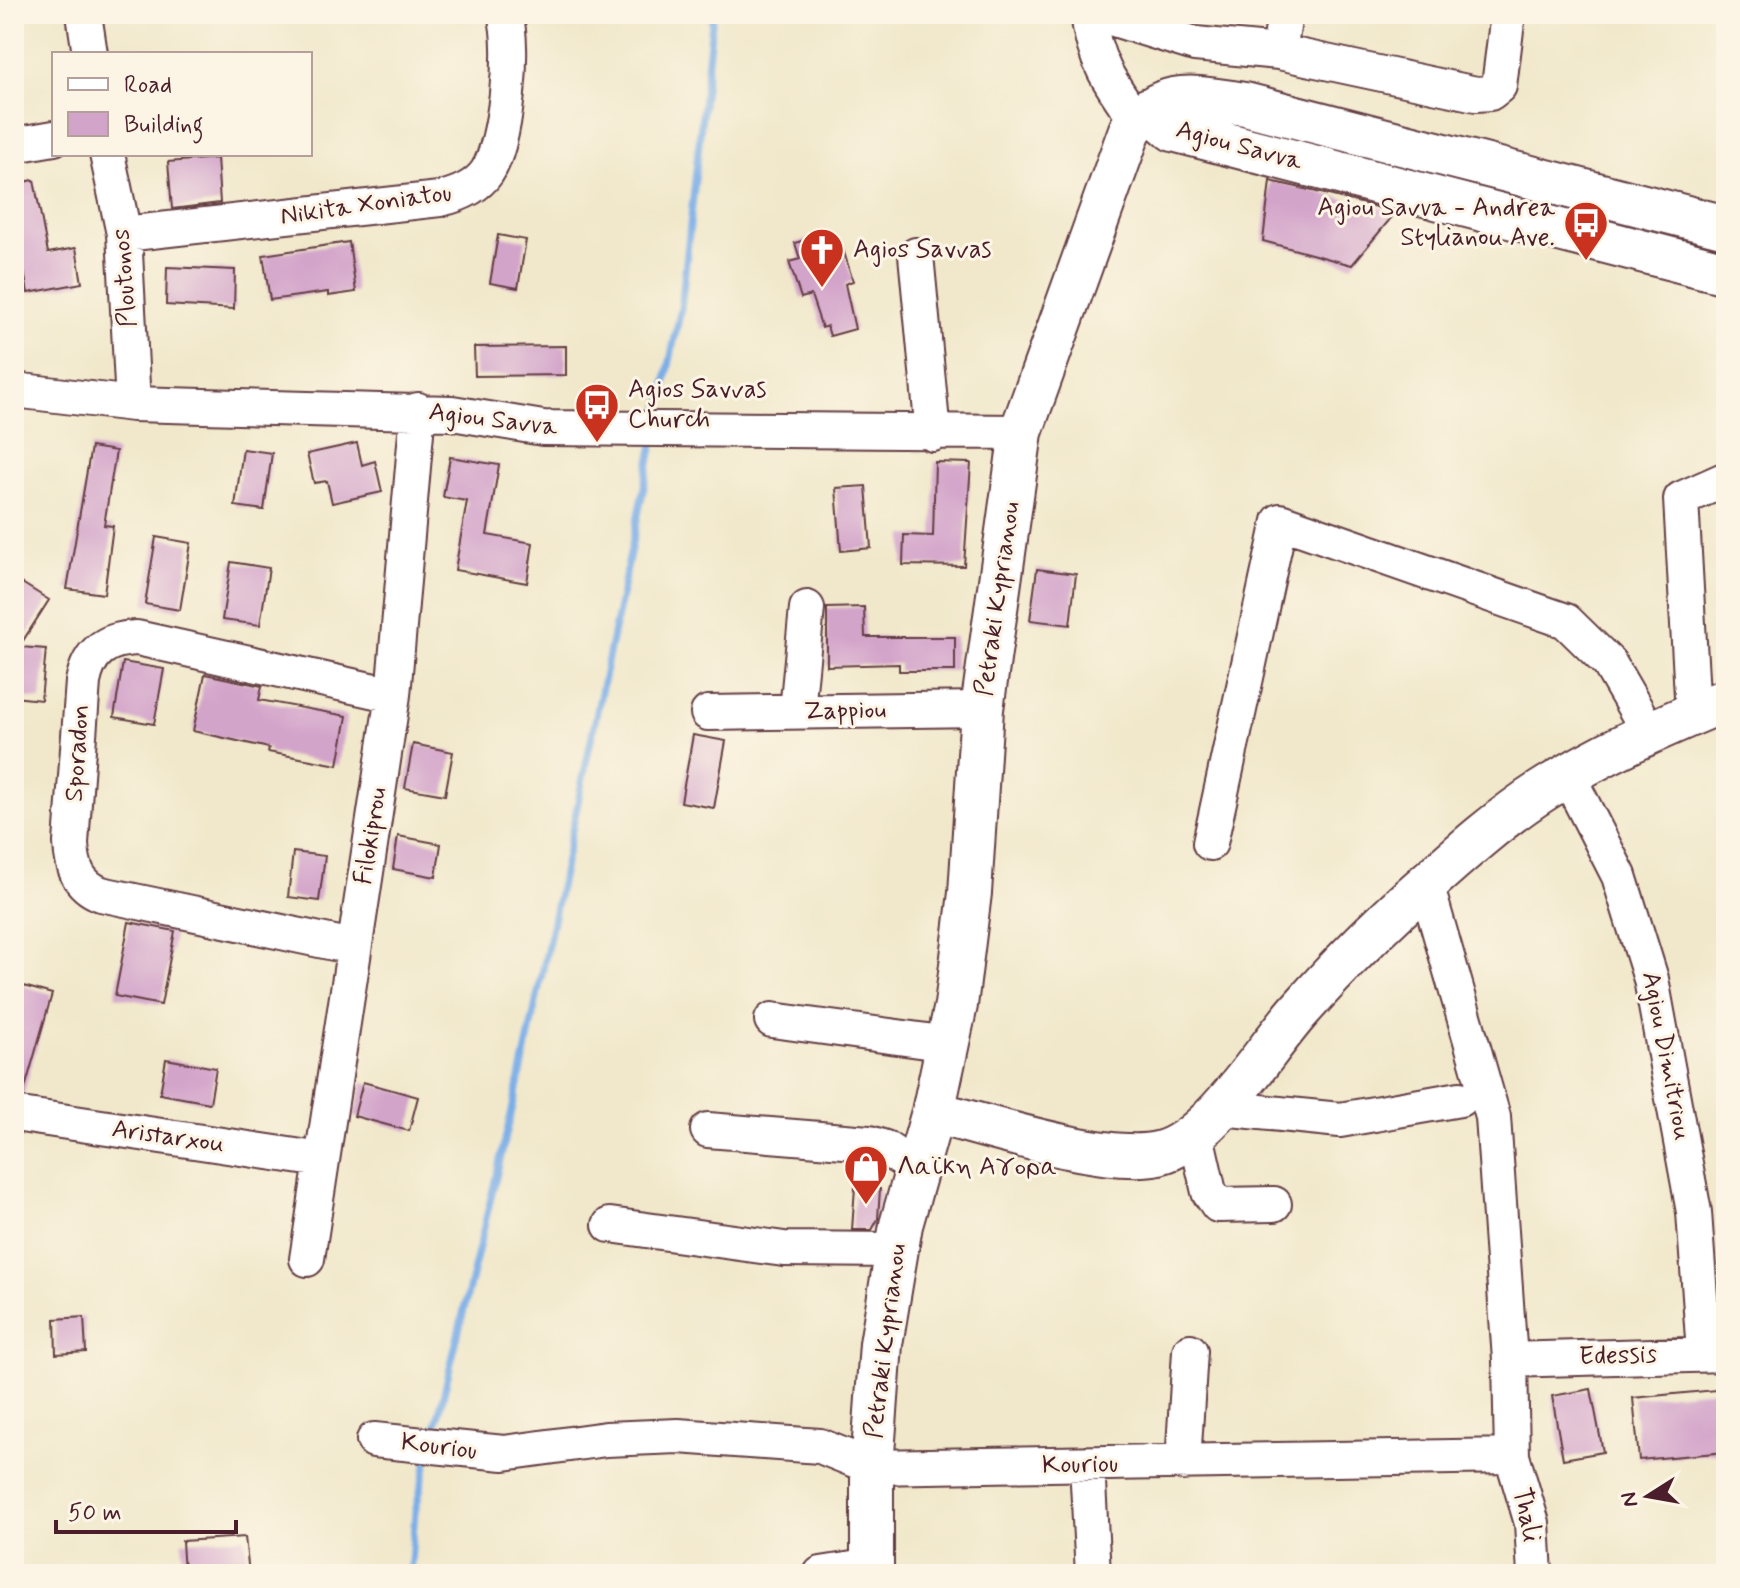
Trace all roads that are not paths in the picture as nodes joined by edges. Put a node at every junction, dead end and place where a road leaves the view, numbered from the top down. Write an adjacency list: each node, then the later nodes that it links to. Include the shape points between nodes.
1 (84, 14): 7 (street)
2 (505, 14): 14 (street, Nikita Xoniatou, via 509,52 500,142 486,173 473,186 440,199)
3 (1088, 14): 9 (street, via 1093,49 1107,80)
4 (1098, 14): 8 (street, via 1195,44)
5 (1285, 14): 8 (street)
6 (1508, 14): 8 (street, via 1499,86 1490,93)
7 (90, 52)
8 (1279, 52)
9 (1143, 115): 13 (main road, Agiou Savva, via 1180,96 1245,104); 16 (main road, Agiou Savva, via 1173,130); 20 (main road, Petraki Kyprianou, via 1130,130)
10 (52, 138): 11 (street)
11 (14, 145)
12 (107, 156): 14 (street, Ploutonos)
13 (1726, 227)
14 (124, 234): 18 (street, Ploutonos)
15 (916, 255): 21 (street)
16 (1726, 273)
17 (14, 390): 18 (street, Agiou Savva)
18 (133, 404): 19 (street, Agiou Savva)
19 (418, 410): 21 (street, Agiou Savva, via 543,428); 24 (street, Filokiprou)
20 (1021, 432): 21 (street, Agiou Savva); 26 (main road, Petraki Kyprianou)
21 (933, 434)
22 (1723, 468): 25 (street, via 1681,499)
23 (807, 608): 27 (street)
24 (393, 695): 33 (street, Filokiprou); 33 (street, Sporadon, via 137,638 104,644 88,661 83,682 71,843 82,882 101,894)
25 (1710, 707): 29 (main road)
26 (982, 709): 27 (street, Zappiou); 35 (main road, Petraki Kyprianou, via 970,893)
27 (797, 711): 28 (street, Zappiou)
28 (708, 713)
29 (1650, 734): 30 (main road); 31 (street, via 1609,663 1566,621 1280,521)
30 (1568, 776): 32 (main road, via 1508,815); 48 (street, Agiou Dimitriou, via 1619,876 1651,979)
31 (1210, 843)
32 (1426, 884): 39 (main road, via 1302,1008); 49 (street, via 1493,1117)
33 (353, 947): 41 (street, Filokiprou)
34 (772, 1020): 35 (street)
35 (949, 1044): 37 (main road, Petraki Kyprianou)
36 (1460, 1099): 39 (street, via 1340,1120)
37 (933, 1112): 39 (main road, via 1125,1155 1156,1154); 42 (main road, Petraki Kyprianou)
38 (14, 1114): 41 (street, Aristarxou)
39 (1208, 1122): 43 (street, via 1209,1192 1218,1205)
40 (708, 1130): 42 (street, via 869,1143)
41 (322, 1160): 46 (street, Filokiprou)
42 (915, 1168): 45 (main road, Petraki Kyprianou)
43 (1274, 1204)
44 (610, 1225): 45 (street, via 784,1249)
45 (896, 1250): 54 (main road, Petraki Kyprianou, via 881,1344)
46 (307, 1259)
47 (1190, 1351): 52 (street)
48 (1715, 1354): 49 (street, Edessis)
49 (1510, 1360): 51 (street)
50 (374, 1440): 54 (street, Kouriou, via 489,1453 678,1436 820,1446)
51 (1512, 1456): 52 (street, Kouriou); 58 (street, Thali, via 1532,1523)
52 (1183, 1463): 53 (street, Kouriou)
53 (1087, 1465): 54 (street, Kouriou); 57 (street)
54 (872, 1467): 55 (main road, Petraki Kyprianou)
55 (872, 1570): 56 (street)
56 (821, 1574)
57 (1093, 1574)
58 (1535, 1574)

